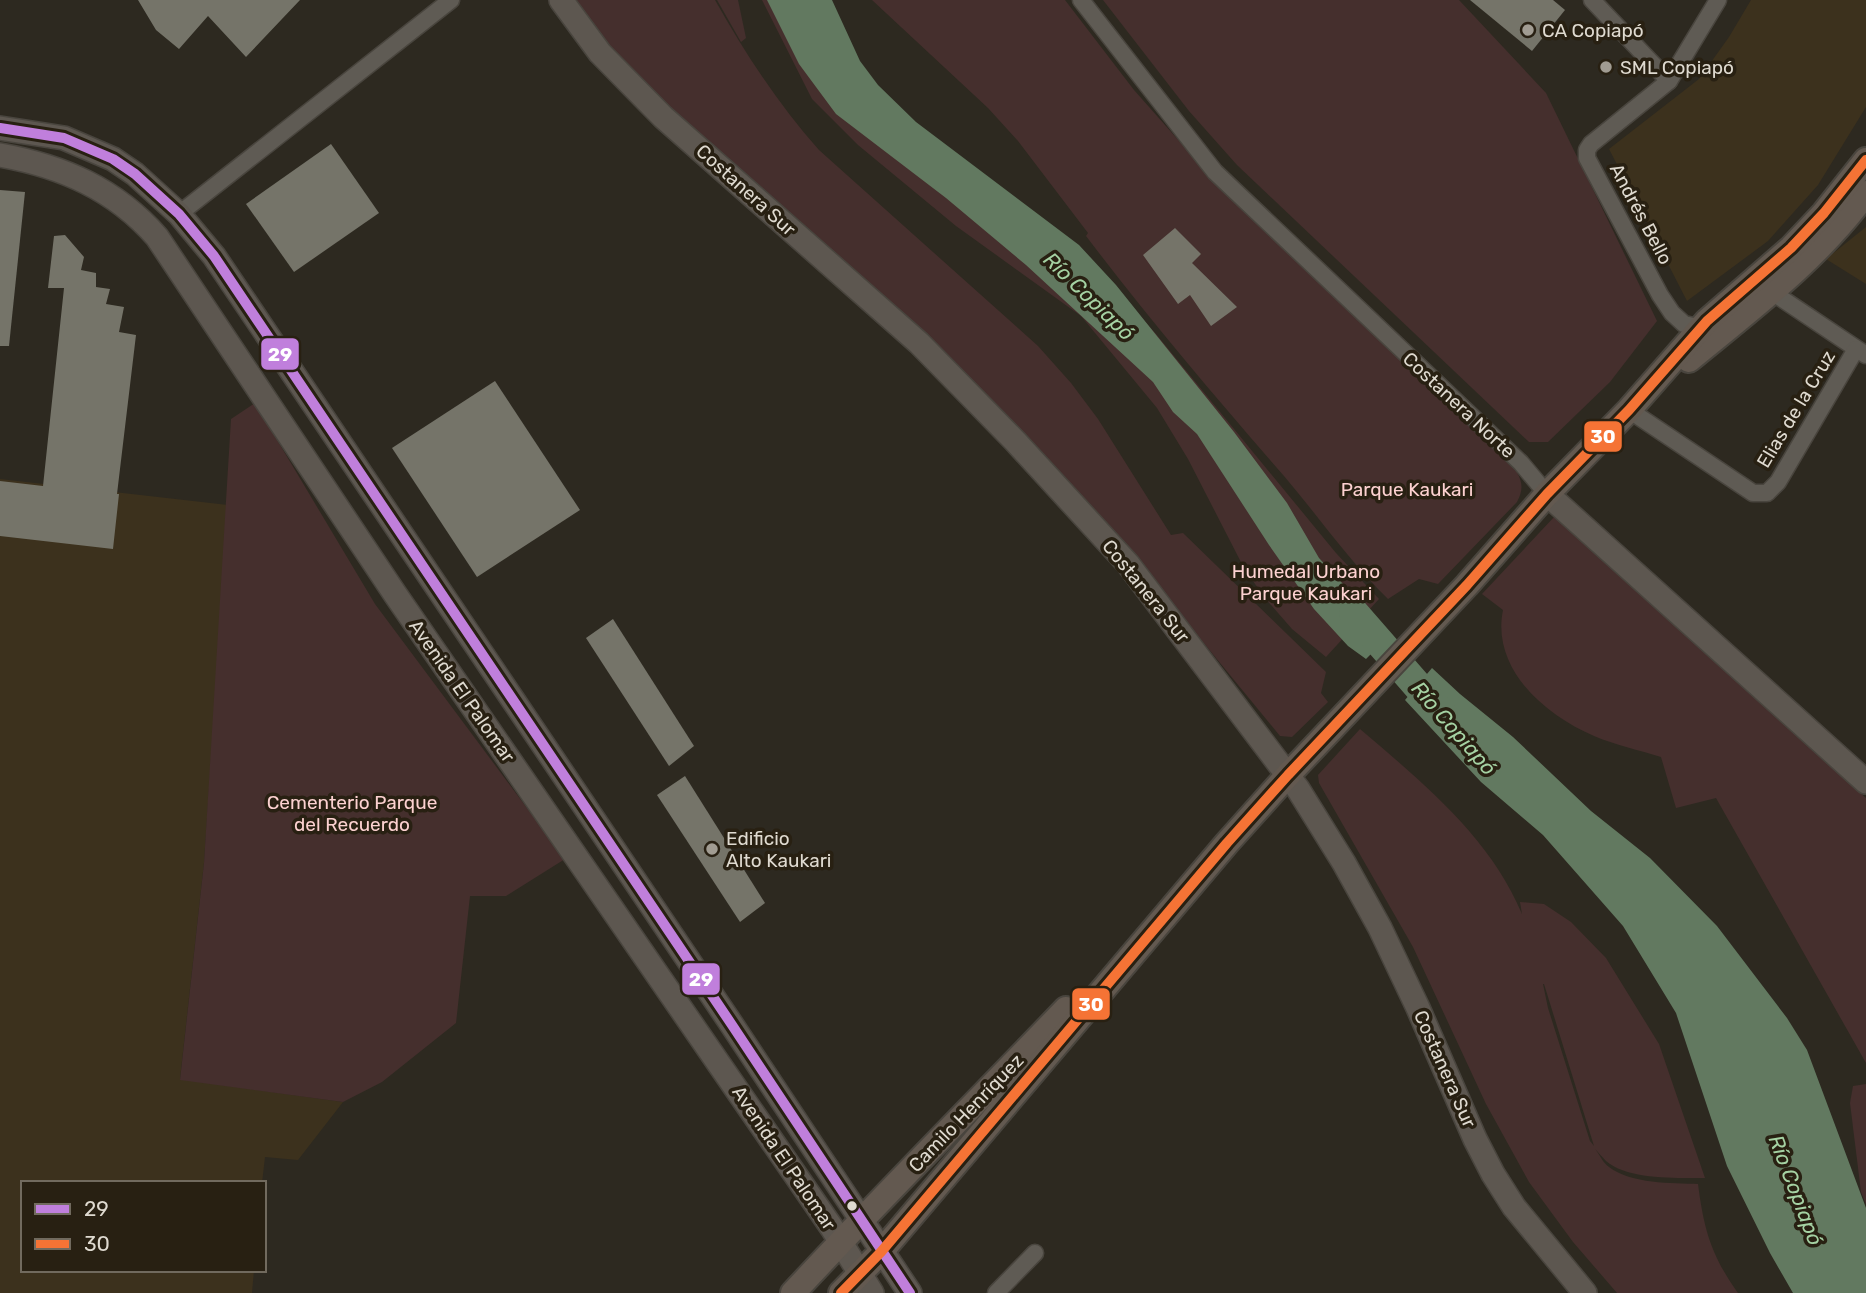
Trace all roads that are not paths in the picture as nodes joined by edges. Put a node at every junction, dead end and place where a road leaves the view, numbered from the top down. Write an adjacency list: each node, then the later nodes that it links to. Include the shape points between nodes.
1 (451, 0): 11 (street)
2 (561, 0): 19 (street, Costanera Sur, via 600,53 663,117 919,343 1015,441 1128,564)
3 (1081, 0): 18 (street, Costanera Norte, via 1215,172 1521,463)
4 (1592, 0): 6 (street)
5 (1718, 0): 6 (street, Andrés Bello)
6 (1669, 81): 13 (street, Andrés Bello, via 1591,145 1587,158 1672,313 1684,324)
7 (0, 128): 11 (street, Avenida El Palomar, via 64,138 94,150 135,174)
8 (0, 155): 16 (street, Avenida El Palomar, via 80,178 144,222)
9 (1866, 160): 12 (main road, Camilo Henríquez)
10 (1866, 193): 12 (main road, Camilo Henríquez, via 1828,238)
11 (179, 214): 17 (street, Avenida El Palomar, via 214,256)
12 (1769, 280): 13 (main road, Camilo Henríquez); 14 (street)
13 (1712, 330): 15 (main road, Camilo Henríquez)
14 (1861, 352): 15 (street, Elias de la Cruz, via 1768,493 1753,493)
15 (1629, 410): 18 (main road, Camilo Henríquez)
16 (282, 423): 17 (street, via 305,421); 23 (street, Avenida El Palomar)
17 (330, 428): 22 (street, Avenida El Palomar)
18 (1546, 494): 19 (main road, Camilo Henríquez); 20 (street, Costanera Norte)
19 (1288, 775): 21 (main road, Camilo Henríquez); 33 (street, Costanera Sur, via 1380,928 1493,1174 1514,1208)
20 (1866, 782)
21 (1227, 843): 24 (main road, Camilo Henríquez); 26 (main road, Camilo Henríquez)
22 (732, 1025): 23 (street); 24 (street, Avenida El Palomar)
23 (702, 1038): 25 (street, Avenida El Palomar)
24 (860, 1222): 25 (main road, Camilo Henríquez); 26 (street, Avenida El Palomar)
25 (840, 1240): 28 (street, Avenida El Palomar); 29 (main road, Camilo Henríquez)
26 (881, 1252): 28 (main road, Camilo Henríquez); 31 (street, Avenida El Palomar)
27 (1035, 1253): 32 (street)
28 (866, 1283): 30 (main road, Camilo Henríquez)
29 (793, 1293)
30 (841, 1293)
31 (910, 1293)
32 (996, 1293)
33 (1585, 1293)

